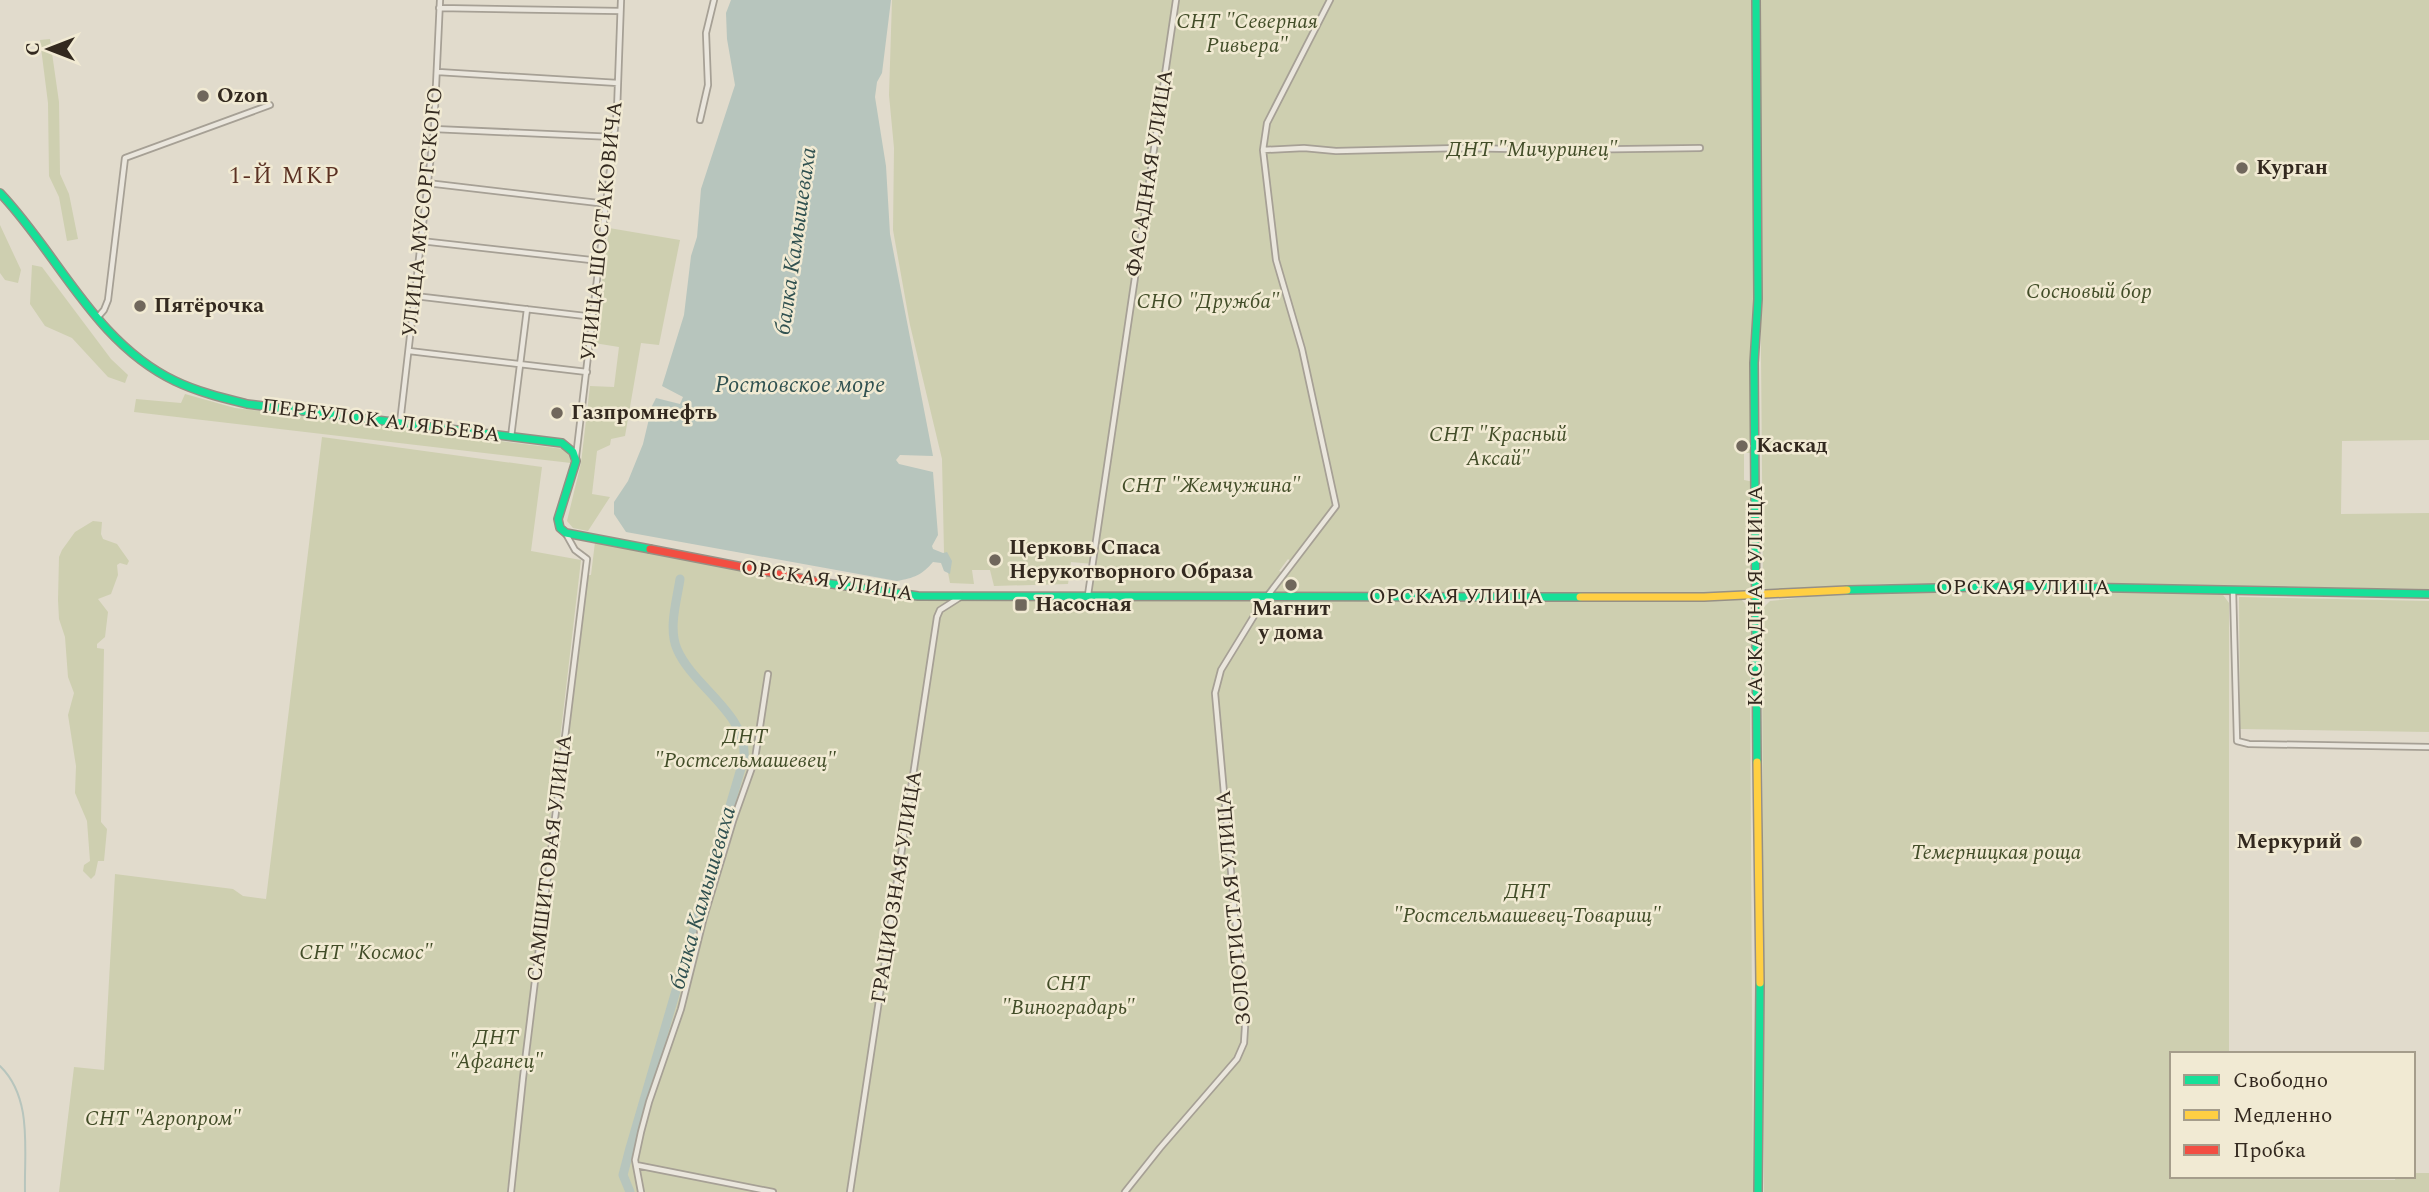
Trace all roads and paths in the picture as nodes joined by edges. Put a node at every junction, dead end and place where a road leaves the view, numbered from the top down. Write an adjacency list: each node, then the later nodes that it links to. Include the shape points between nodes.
1 (440, 0): 7 (street, УЛИЦА МУСОРГСКОГО)
2 (621, 0): 8 (street, УЛИЦА ШОСТАКОВИЧА)
3 (715, 0): 12 (street, via 706,33 708,85)
4 (1176, 0): 35 (street, ФАСАДНАЯ УЛИЦА)
5 (1330, 0): 16 (street, via 1267,123)
6 (1756, 0): 37 (main road, КАСКАДНАЯ УЛИЦА)
7 (439, 8): 8 (street); 9 (street, УЛИЦА МУСОРГСКОГО)
8 (620, 11): 10 (street, УЛИЦА ШОСТАКОВИЧА)
9 (438, 72): 10 (street); 13 (street, УЛИЦА МУСОРГСКОГО)
10 (618, 83): 14 (street, УЛИЦА ШОСТАКОВИЧА)
11 (270, 105): 25 (street, via 125,158 108,300)
12 (701, 120)
13 (434, 129): 14 (street); 17 (street, УЛИЦА МУСОРГСКОГО)
14 (614, 137): 19 (street, УЛИЦА ШОСТАКОВИЧА)
15 (1700, 148): 16 (street)
16 (1263, 150): 38 (street, ЗОЛОТИСТАЯ УЛИЦА, via 1276,260 1302,349 1336,506)
17 (427, 183): 19 (street); 20 (street, УЛИЦА МУСОРГСКОГО)
18 (0, 193): 25 (main road, ПЕРЕУЛОК АЛЯБЬЕВА)
19 (607, 204): 21 (street, УЛИЦА ШОСТАКОВИЧА)
20 (421, 241): 21 (street); 22 (street, УЛИЦА МУСОРГСКОГО)
21 (600, 261): 24 (street, УЛИЦА ШОСТАКОВИЧА)
22 (415, 296): 23 (street); 26 (street, УЛИЦА МУСОРГСКОГО)
23 (527, 309): 24 (street); 27 (street)
24 (594, 317): 28 (street, УЛИЦА ШОСТАКОВИЧА)
25 (97, 319): 29 (main road, ПЕРЕУЛОК АЛЯБЬЕВА, via 138,360 178,384 211,396)
26 (409, 351): 27 (street); 29 (street, УЛИЦА МУСОРГСКОГО)
27 (521, 364): 28 (street); 30 (street)
28 (587, 372): 31 (street, УЛИЦА ШОСТАКОВИЧА)
29 (399, 424): 30 (main road, ПЕРЕУЛОК АЛЯБЬЕВА)
30 (511, 437): 31 (main road, ПЕРЕУЛОК АЛЯБЬЕВА, via 562,443)
31 (576, 461): 32 (main road, via 559,514 558,524)
32 (566, 533): 36 (main road, ОРСКАЯ УЛИЦА, via 893,594); 42 (street, САМШИТОВАЯ УЛИЦА, via 575,550 587,559)
33 (2233, 590): 34 (main road, ОРСКАЯ УЛИЦА); 37 (main road, ОРСКАЯ УЛИЦА, via 2024,586); 40 (street, via 2237,741)
34 (2429, 594)
35 (1088, 595): 36 (main road, ОРСКАЯ УЛИЦА); 38 (main road, ОРСКАЯ УЛИЦА)
36 (963, 596): 45 (street, ГРАЦИОЗНАЯ УЛИЦА, via 940,610 937,617)
37 (1756, 596): 38 (main road, ОРСКАЯ УЛИЦА); 47 (main road, КАСКАДНАЯ УЛИЦА)
38 (1266, 597): 46 (street, ЗОЛОТИСТАЯ УЛИЦА, via 1221,670 1215,693 1244,1043 1237,1059)
39 (768, 674): 41 (street, via 755,759 649,1102)
40 (2429, 747)
41 (636, 1165): 43 (street); 44 (street)
42 (511, 1192)
43 (641, 1192)
44 (773, 1192)
45 (850, 1192)
46 (1125, 1192)
47 (1758, 1192)

